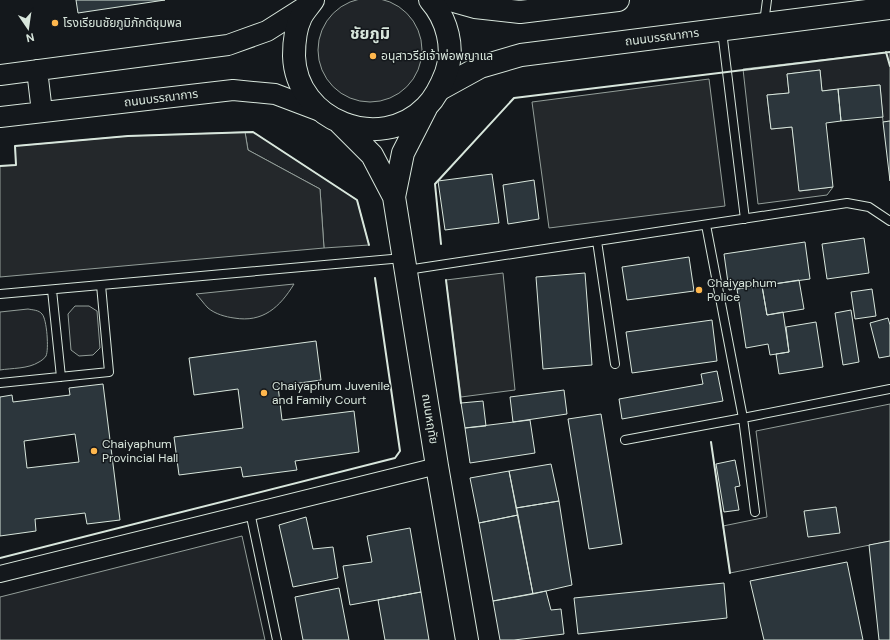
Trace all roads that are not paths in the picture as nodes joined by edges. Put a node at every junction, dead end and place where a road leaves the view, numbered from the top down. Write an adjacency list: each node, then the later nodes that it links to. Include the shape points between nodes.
1 (430, 0): 11 (main road, via 446,27 450,47 448,68)
2 (450, 0): 3 (main road, via 475,7 520,12)
3 (618, 0)
4 (767, 0): 7 (lane)
5 (312, 2): 9 (street, via 267,31 228,45); 13 (main road, via 301,17 294,42 294,67 304,91)
6 (890, 8): 7 (main road, ถนนบรรณาการ)
7 (764, 24): 8 (main road, ถนนบรรณาการ)
8 (721, 30): 11 (main road, ถนนบรรณาการ, via 521,55 480,67); 18 (lane)
9 (37, 70): 10 (street); 14 (street)
10 (0, 75)
11 (440, 89): 12 (main road)
12 (426, 107): 16 (main road, via 408,121 386,128 363,129); 17 (main road, ถนนหฤทัย, via 403,153)
13 (320, 111): 14 (street, ถนนบรรณาการ, via 274,94 233,90); 16 (main road)
14 (42, 112): 15 (street, ถนนบรรณาการ)
15 (0, 117)
16 (340, 123): 17 (main road, ถนนหฤทัย, via 372,155)
17 (394, 197): 22 (main road, ถนนหฤทัย)
18 (745, 219): 19 (lane, via 846,204 869,207); 20 (lane)
19 (890, 221)
20 (706, 225): 21 (lane); 30 (lane)
21 (597, 241): 22 (lane); 26 (lane)
22 (405, 264): 23 (lane); 32 (main road, ถนนหฤทัย)
23 (101, 285): 24 (lane); 27 (lane, via 109,372)
24 (52, 290): 25 (lane); 27 (lane)
25 (0, 294)
26 (615, 364)
27 (61, 377): 28 (lane)
28 (0, 383)
29 (890, 389): 30 (lane)
30 (743, 418): 31 (lane); 34 (lane)
31 (625, 440)
32 (437, 466): 33 (street); 37 (main road, ถนนหฤทัย)
33 (250, 512): 35 (street); 36 (lane)
34 (755, 512)
35 (0, 574)
36 (277, 640)
37 (467, 640)

